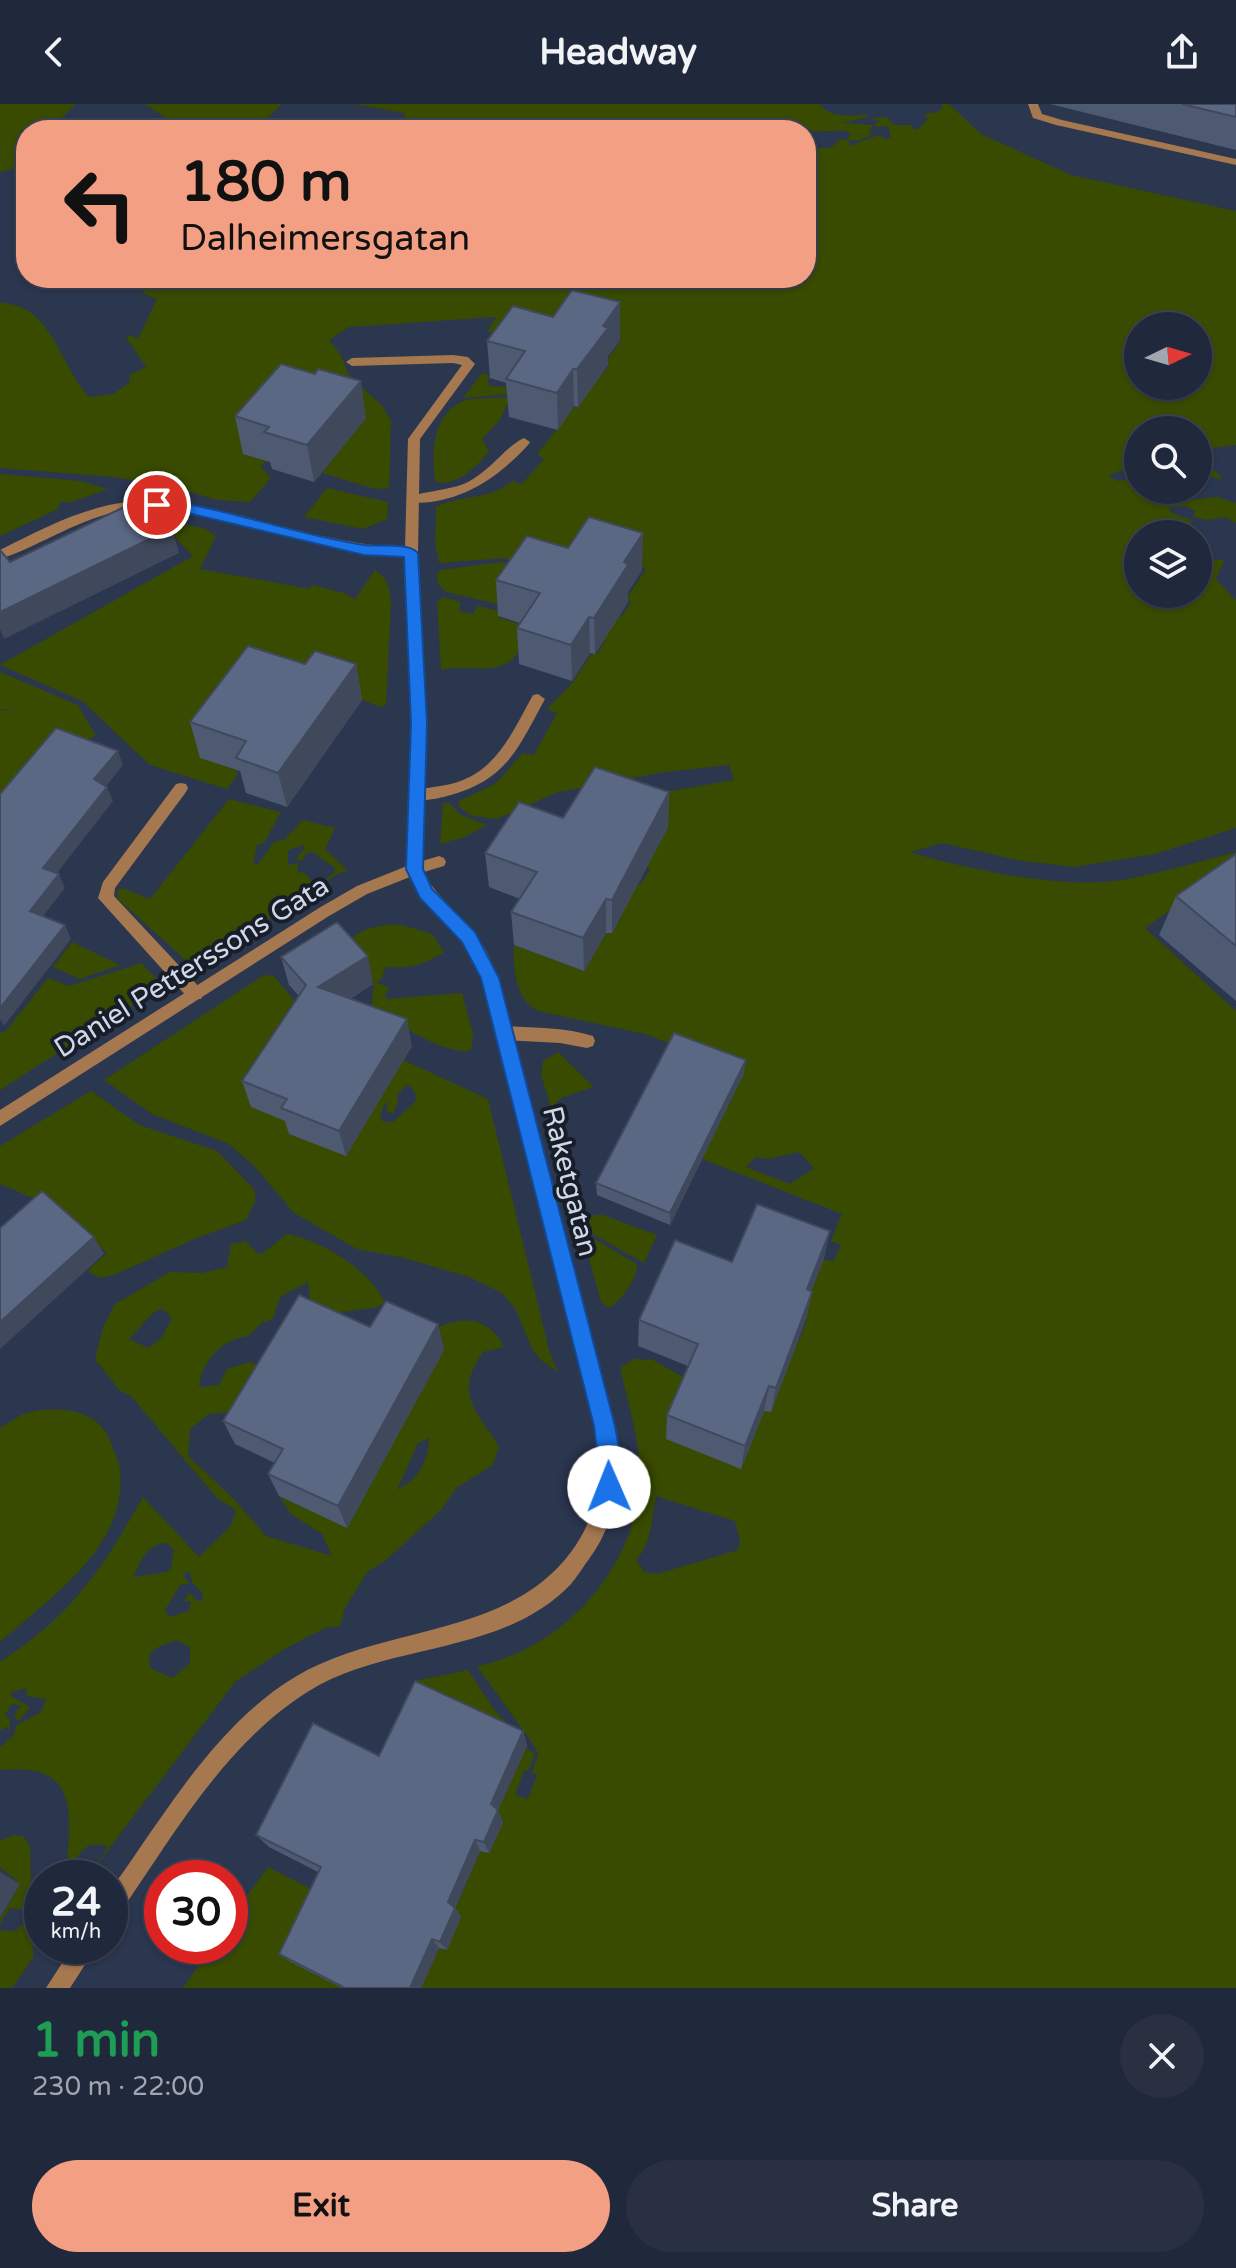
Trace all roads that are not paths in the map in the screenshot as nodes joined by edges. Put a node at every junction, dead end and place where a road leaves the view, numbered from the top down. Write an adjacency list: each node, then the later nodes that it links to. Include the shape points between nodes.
1 (1033, 104): 2 (street, via 1037,116)
2 (1236, 162)
3 (352, 362): 5 (street, via 453,359 469,364 414,439)
4 (524, 442): 5 (street, via 460,493)
5 (413, 499): 6 (street)
6 (411, 553): 7 (street, via 364,550 188,508 147,505 103,511); 10 (street)
7 (0, 555)
8 (538, 699): 10 (street, via 492,773 464,788)
9 (181, 788): 13 (street, via 108,886 106,898)
10 (419, 795): 12 (street)
11 (439, 862): 12 (street, Daniel Petterssons Gata)
12 (414, 869): 13 (street, Daniel Petterssons Gata, via 362,890); 14 (street, Raketgatan, via 426,893 482,957)
13 (195, 994): 16 (street, Daniel Petterssons Gata)
14 (505, 1033): 15 (street); 17 (street, Raketgatan, via 605,1426 609,1487 597,1529 564,1578 523,1608 473,1630 358,1659 303,1684 268,1709 216,1760)
15 (587, 1041)
16 (0, 1119)
17 (128, 1885)
18 (74, 1964): 19 (street)
19 (57, 1988)

